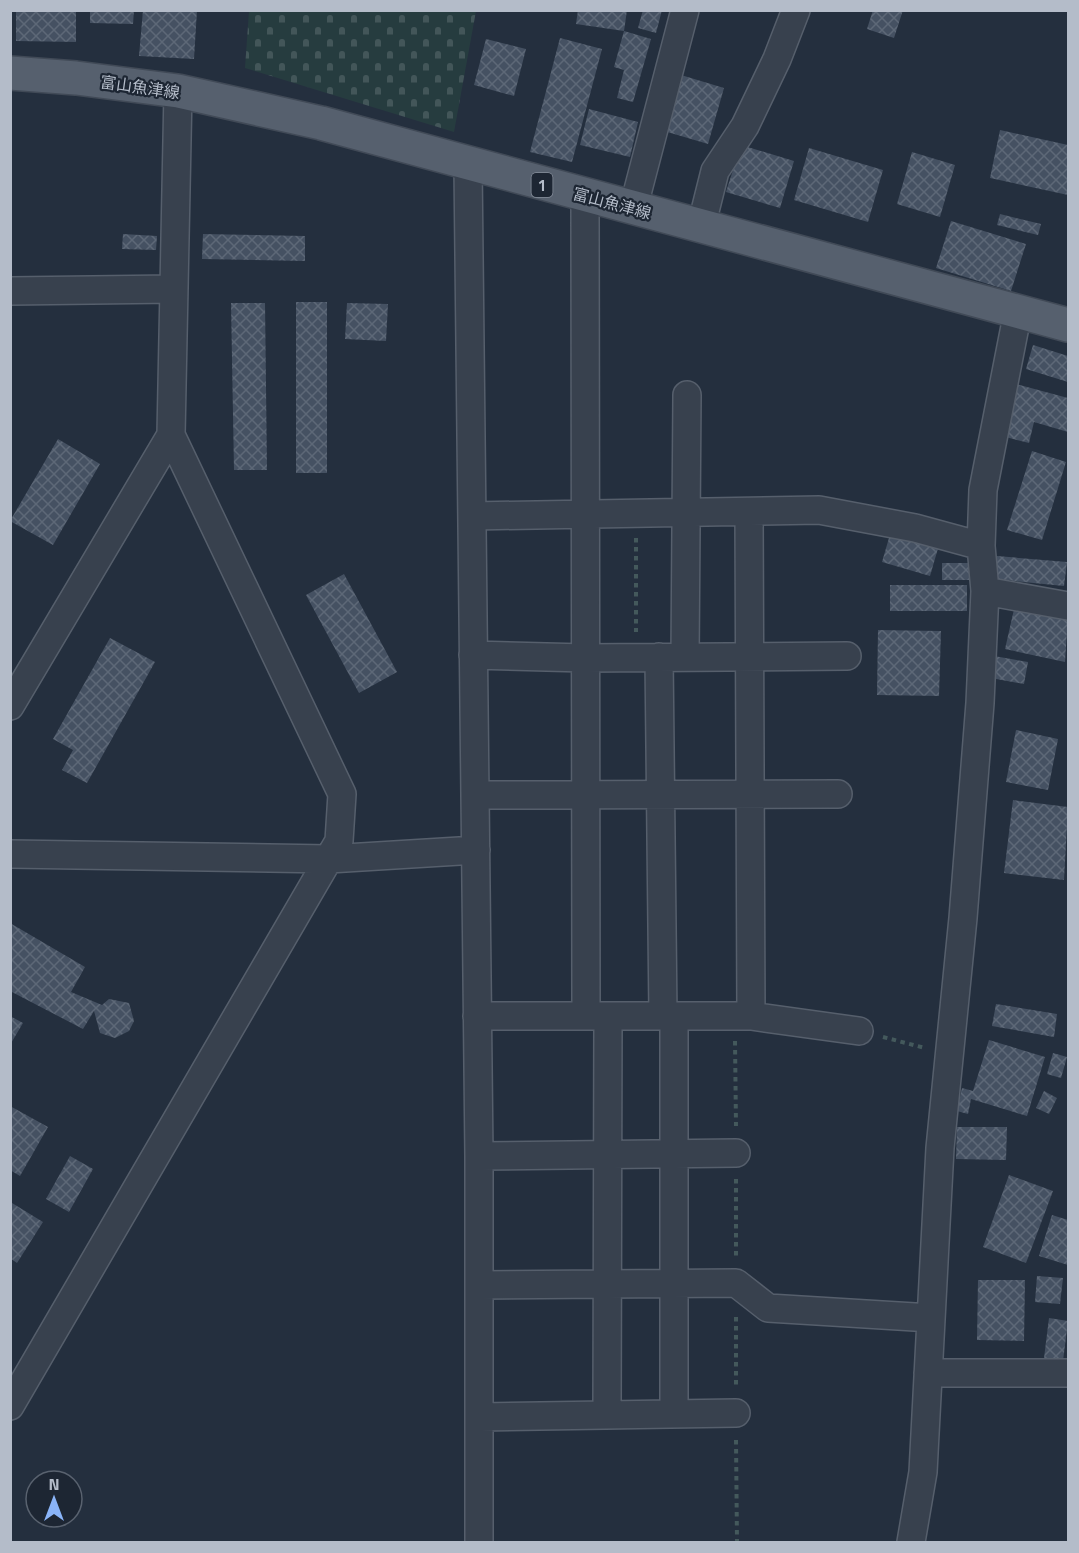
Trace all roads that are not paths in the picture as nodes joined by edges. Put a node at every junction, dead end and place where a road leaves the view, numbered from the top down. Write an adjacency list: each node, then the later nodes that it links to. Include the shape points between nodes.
1 (685, 10): 7 (street)
2 (796, 10): 8 (street, via 745,126 715,171)
3 (10, 73): 4 (main road, 富山魚津線 / 1)
4 (178, 91): 5 (main road, 富山魚津線 / 1, via 321,123); 9 (street)
5 (468, 165): 6 (main road, 富山魚津線 / 1); 18 (street)
6 (585, 196): 7 (main road, 富山魚津線 / 1); 17 (street)
7 (633, 209): 8 (main road, 富山魚津線 / 1)
8 (701, 227): 11 (main road, 富山魚津線 / 1)
9 (174, 289): 10 (street); 14 (street)
10 (10, 291)
11 (1018, 311): 12 (main road, 富山魚津線 / 1); 19 (street, via 983,490)
12 (1068, 325)
13 (687, 396): 16 (street)
14 (171, 435): 27 (street); 35 (street, via 342,794 339,841)
15 (748, 512): 16 (street); 19 (street, via 819,510 915,528); 25 (street)
16 (685, 513): 17 (street); 24 (street)
17 (585, 514): 18 (street); 26 (street)
18 (472, 516): 22 (street)
19 (981, 546): 20 (street)
20 (985, 591): 21 (street); 48 (street, via 980,703 940,1148)
21 (1068, 606)
22 (473, 655): 26 (street); 31 (street)
23 (847, 656): 25 (street)
24 (660, 657): 25 (street); 26 (street); 29 (street)
25 (749, 657): 32 (street)
26 (585, 658): 28 (street)
27 (10, 706)
28 (585, 792): 29 (street); 31 (street); 37 (street)
29 (660, 792): 32 (street); 38 (street)
30 (838, 794): 32 (street)
31 (475, 795): 33 (street)
32 (750, 795): 39 (street)
33 (476, 850): 35 (street); 36 (street)
34 (10, 854): 35 (street)
35 (329, 859): 51 (street)
36 (477, 1016): 37 (street); 44 (street)
37 (597, 1016): 38 (street); 43 (street)
38 (668, 1016): 39 (street); 41 (street)
39 (751, 1016): 40 (street)
40 (859, 1031)
41 (673, 1154): 42 (street); 43 (street); 46 (street)
42 (736, 1154)
43 (607, 1155): 44 (street); 45 (street)
44 (479, 1156): 47 (street)
45 (608, 1284): 46 (street); 47 (street); 54 (street)
46 (672, 1284): 48 (street, via 736,1283 768,1308); 53 (street)
47 (480, 1285): 55 (street)
48 (931, 1318): 49 (street)
49 (928, 1373): 50 (street); 57 (street, via 923,1472)
50 (1068, 1373)
51 (10, 1406)
52 (736, 1413): 53 (street)
53 (674, 1414): 54 (street)
54 (607, 1415): 55 (street)
55 (481, 1417): 56 (street)
56 (479, 1542)
57 (911, 1542)

